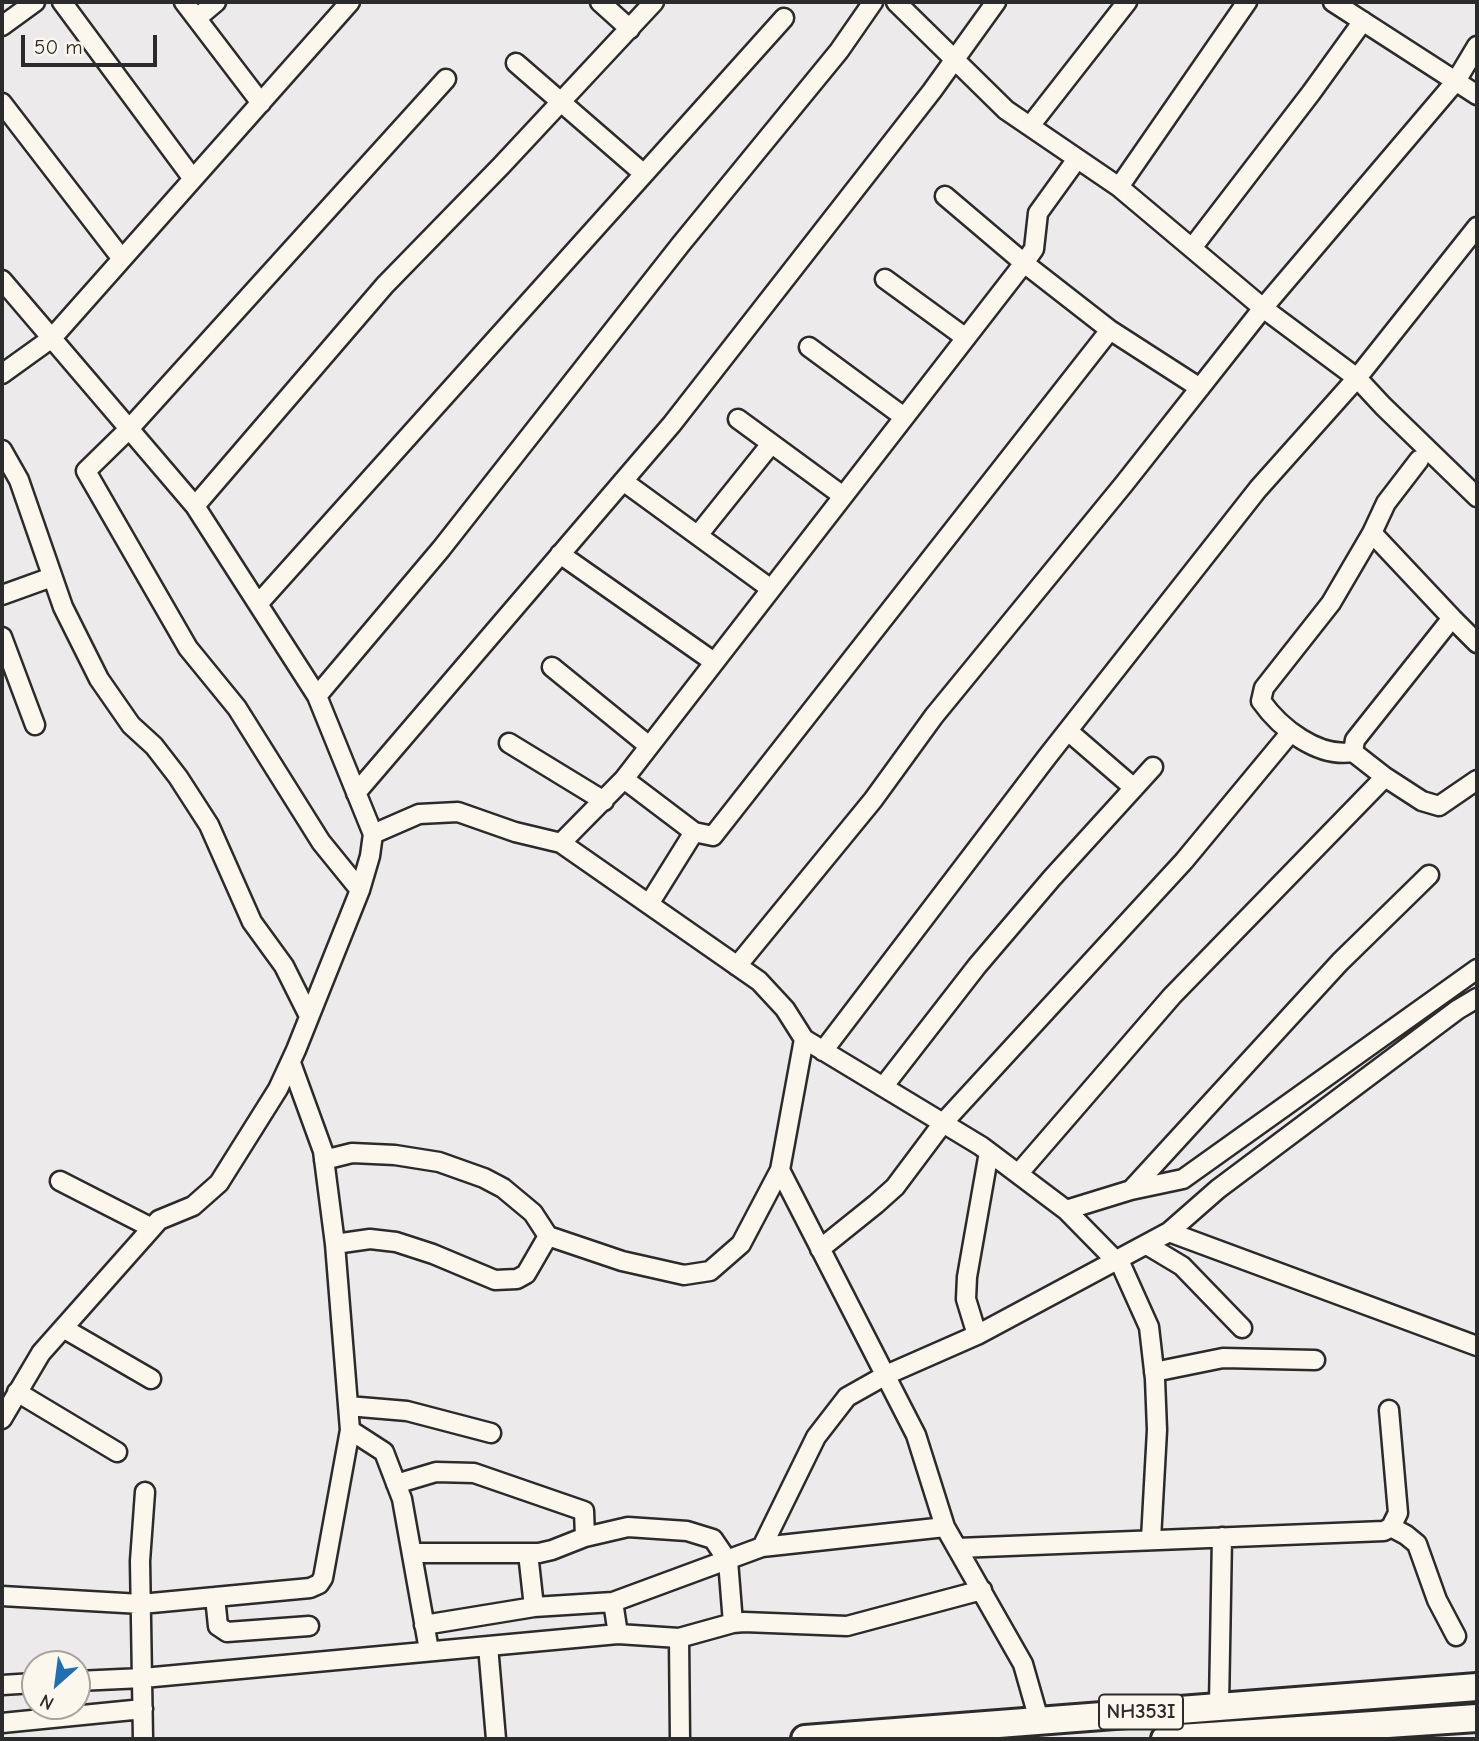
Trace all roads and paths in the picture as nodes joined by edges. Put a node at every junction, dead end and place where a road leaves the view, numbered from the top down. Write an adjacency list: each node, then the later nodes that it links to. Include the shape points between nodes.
1 (35, 2): 17 (street)
2 (62, 2): 31 (street)
3 (184, 2): 14 (street)
4 (216, 2): 14 (street)
5 (351, 2): 27 (street)
6 (600, 2): 18 (street)
7 (654, 2): 18 (street)
8 (873, 2): 70 (street, via 839,51 441,550)
9 (896, 2): 20 (street)
10 (996, 2): 20 (street)
11 (1127, 2): 28 (street)
12 (1247, 2): 32 (street)
13 (1333, 2): 16 (street)
14 (197, 18): 27 (street)
15 (784, 18): 30 (street)
16 (1363, 21): 23 (street); 35 (street)
17 (2, 26)
18 (630, 29): 25 (street)
19 (1477, 46): 23 (street)
20 (955, 60): 28 (street, via 1006,110); 54 (street)
21 (516, 63): 25 (street)
22 (446, 79): 50 (street)
23 (1457, 81): 24 (street); 40 (street)
24 (1477, 95)
25 (561, 102): 30 (street); 57 (street, via 385,285)
26 (2, 103): 36 (street)
27 (261, 103): 31 (street)
28 (1030, 126): 29 (street)
29 (1077, 159): 32 (street); 37 (street, via 1038,213 1034,248)
30 (644, 174): 64 (street)
31 (193, 179): 36 (street)
32 (1119, 187): 35 (street)
33 (945, 196): 37 (street)
34 (1477, 227): 46 (street)
35 (1192, 248): 40 (street)
36 (122, 259): 42 (street)
37 (1024, 263): 41 (street); 43 (street)
38 (885, 279): 43 (street)
39 (2, 281): 42 (street)
40 (1263, 308): 46 (street); 47 (street)
41 (1110, 330): 47 (street); 84 (street, via 713,836)
42 (51, 338): 45 (street); 50 (street)
43 (966, 338): 48 (street)
44 (809, 347): 48 (street)
45 (2, 374)
46 (1357, 378): 56 (street); 72 (street, via 1258,489)
47 (1200, 388): 90 (street)
48 (904, 417): 55 (street)
49 (738, 419): 51 (street)
50 (129, 429): 57 (street); 88 (street, via 86,471 188,648 237,708 321,842)
51 (771, 444): 55 (street); 59 (street)
52 (2, 450): 61 (street, via 19,480)
53 (1419, 460): 58 (street, via 1386,503)
54 (623, 481): 59 (street); 60 (street)
55 (843, 496): 62 (street)
56 (1477, 497)
57 (195, 506): 64 (street)
58 (1372, 533): 65 (street); 73 (street, via 1331,603 1264,688 1261,701)
59 (698, 535): 62 (street)
60 (561, 554): 68 (street); 82 (street)
61 (52, 578): 63 (street); 93 (street, via 99,679 131,725 178,777 209,825 252,922 284,966)
62 (771, 589): 68 (street)
63 (2, 595)
64 (258, 604): 70 (street)
65 (1452, 618): 67 (street); 76 (street, via 1356,740)
66 (2, 637): 71 (street)
67 (1477, 643)
68 (714, 662): 75 (street)
69 (552, 667): 75 (street)
70 (317, 696): 82 (street)
71 (35, 725)
72 (1068, 731): 81 (street); 95 (street)
73 (1291, 732): 76 (street, via 1325,750); 98 (street, via 1184,861)
74 (509, 743): 83 (street)
75 (649, 746): 79 (street)
76 (1353, 752): 78 (street)
77 (1153, 767): 81 (street)
78 (1385, 777): 80 (street, via 1422,801 1439,806); 102 (street, via 1172,996)
79 (624, 779): 83 (street); 84 (street)
80 (1477, 780)
81 (1134, 788): 97 (street, via 985,956)
82 (356, 793): 85 (street)
83 (604, 801): 86 (street)
84 (694, 832): 89 (street)
85 (373, 834): 86 (street, via 419,814 458,812); 88 (street)
86 (561, 843): 89 (street)
87 (1429, 875): 104 (street, via 1340,962)
88 (360, 890): 93 (street)
89 (649, 904): 90 (street)
90 (737, 966): 94 (street, via 759,981 785,1009)
91 (1477, 969): 104 (street, via 1183,1179)
92 (1477, 998): 107 (street, via 1218,1189)
93 (309, 1016): 96 (street)
94 (804, 1039): 95 (street); 101 (street)
95 (823, 1051): 97 (street)
96 (290, 1063): 100 (street); 106 (street, via 219,1184 194,1206 159,1220)
97 (883, 1087): 98 (street)
98 (943, 1123): 99 (street); 111 (street, via 887,1195)
99 (989, 1152): 102 (street); 115 (street, via 967,1277 966,1299)
100 (324, 1160): 108 (street, via 352,1153 439,1162 503,1188 533,1213); 109 (street)
101 (780, 1170): 108 (street, via 741,1244 710,1272 684,1275 622,1261); 111 (street)
102 (1018, 1174): 105 (street)
103 (60, 1181): 106 (street)
104 (1131, 1190): 105 (street)
105 (1066, 1210): 112 (street)
106 (152, 1228): 113 (street)
107 (1169, 1232): 110 (street); 116 (street)
108 (548, 1236): 109 (street, via 526,1274 495,1280 396,1242 370,1238)
109 (335, 1244): 122 (street)
110 (1147, 1245): 112 (street); 114 (street, via 1182,1266)
111 (820, 1249): 119 (street)
112 (1116, 1261): 115 (street); 118 (street, via 1149,1327)
113 (63, 1328): 120 (street); 121 (street, via 41,1353)
114 (1242, 1328)
115 (976, 1335): 119 (street)
116 (1477, 1346)
117 (1315, 1360): 118 (street, via 1223,1358)
118 (1154, 1372): 134 (street, via 1157,1430)
119 (886, 1375): 130 (street, via 916,1435); 135 (street, via 847,1397 816,1437)
120 (151, 1380)
121 (18, 1392): 124 (street); 127 (street)
122 (348, 1406): 125 (street); 126 (street, via 407,1410)
123 (1389, 1410): 131 (street, via 1398,1513)
124 (2, 1419)
125 (350, 1430): 128 (street, via 384,1452); 142 (street, via 323,1578 310,1588)
126 (491, 1433)
127 (117, 1452)
128 (396, 1484): 132 (street, via 436,1472 474,1473 584,1511); 137 (street)
129 (145, 1492): 144 (street)
130 (945, 1527): 135 (street); 136 (street)
131 (1391, 1527): 133 (street, via 1384,1531); 150 (street, via 1416,1544)
132 (585, 1537): 138 (street, via 552,1550); 139 (street, via 628,1527 687,1531 713,1539)
133 (1222, 1537): 134 (street); 159 (street)
134 (1151, 1539): 136 (street)
135 (762, 1547): 139 (street)
136 (958, 1548): 140 (street)
137 (412, 1553): 138 (street); 147 (street)
138 (528, 1553): 145 (street)
139 (728, 1561): 143 (street); 146 (street)
140 (982, 1590): 146 (street, via 847,1626); 162 (street, via 1023,1664)
141 (2, 1596): 144 (street)
142 (215, 1597): 144 (street); 148 (street, via 218,1626 228,1632)
143 (613, 1602): 145 (street); 149 (street)
144 (141, 1604): 154 (street)
145 (534, 1607): 147 (street)
146 (733, 1622): 151 (street)
147 (424, 1625): 153 (street)
148 (309, 1626)
149 (618, 1634): 151 (street); 152 (street)
150 (1456, 1636)
151 (679, 1638): 167 (street)
152 (488, 1646): 153 (street); 166 (street)
153 (429, 1650): 154 (street)
154 (143, 1678): 155 (street); 160 (street)
155 (91, 1680)
156 (21, 1684): 157 (street)
157 (2, 1685)
158 (1477, 1687): 159 (highway, NH353I)
159 (1219, 1705): 162 (highway, NH353I)
160 (143, 1709): 163 (street); 165 (street)
161 (1477, 1718): 164 (highway, NH353I)
162 (1039, 1720): 168 (highway, NH353I)
163 (2, 1723)
164 (1244, 1736): 169 (highway, NH353I)
165 (143, 1739)
166 (496, 1739)
167 (680, 1739)
168 (805, 1739)
169 (1165, 1739)

